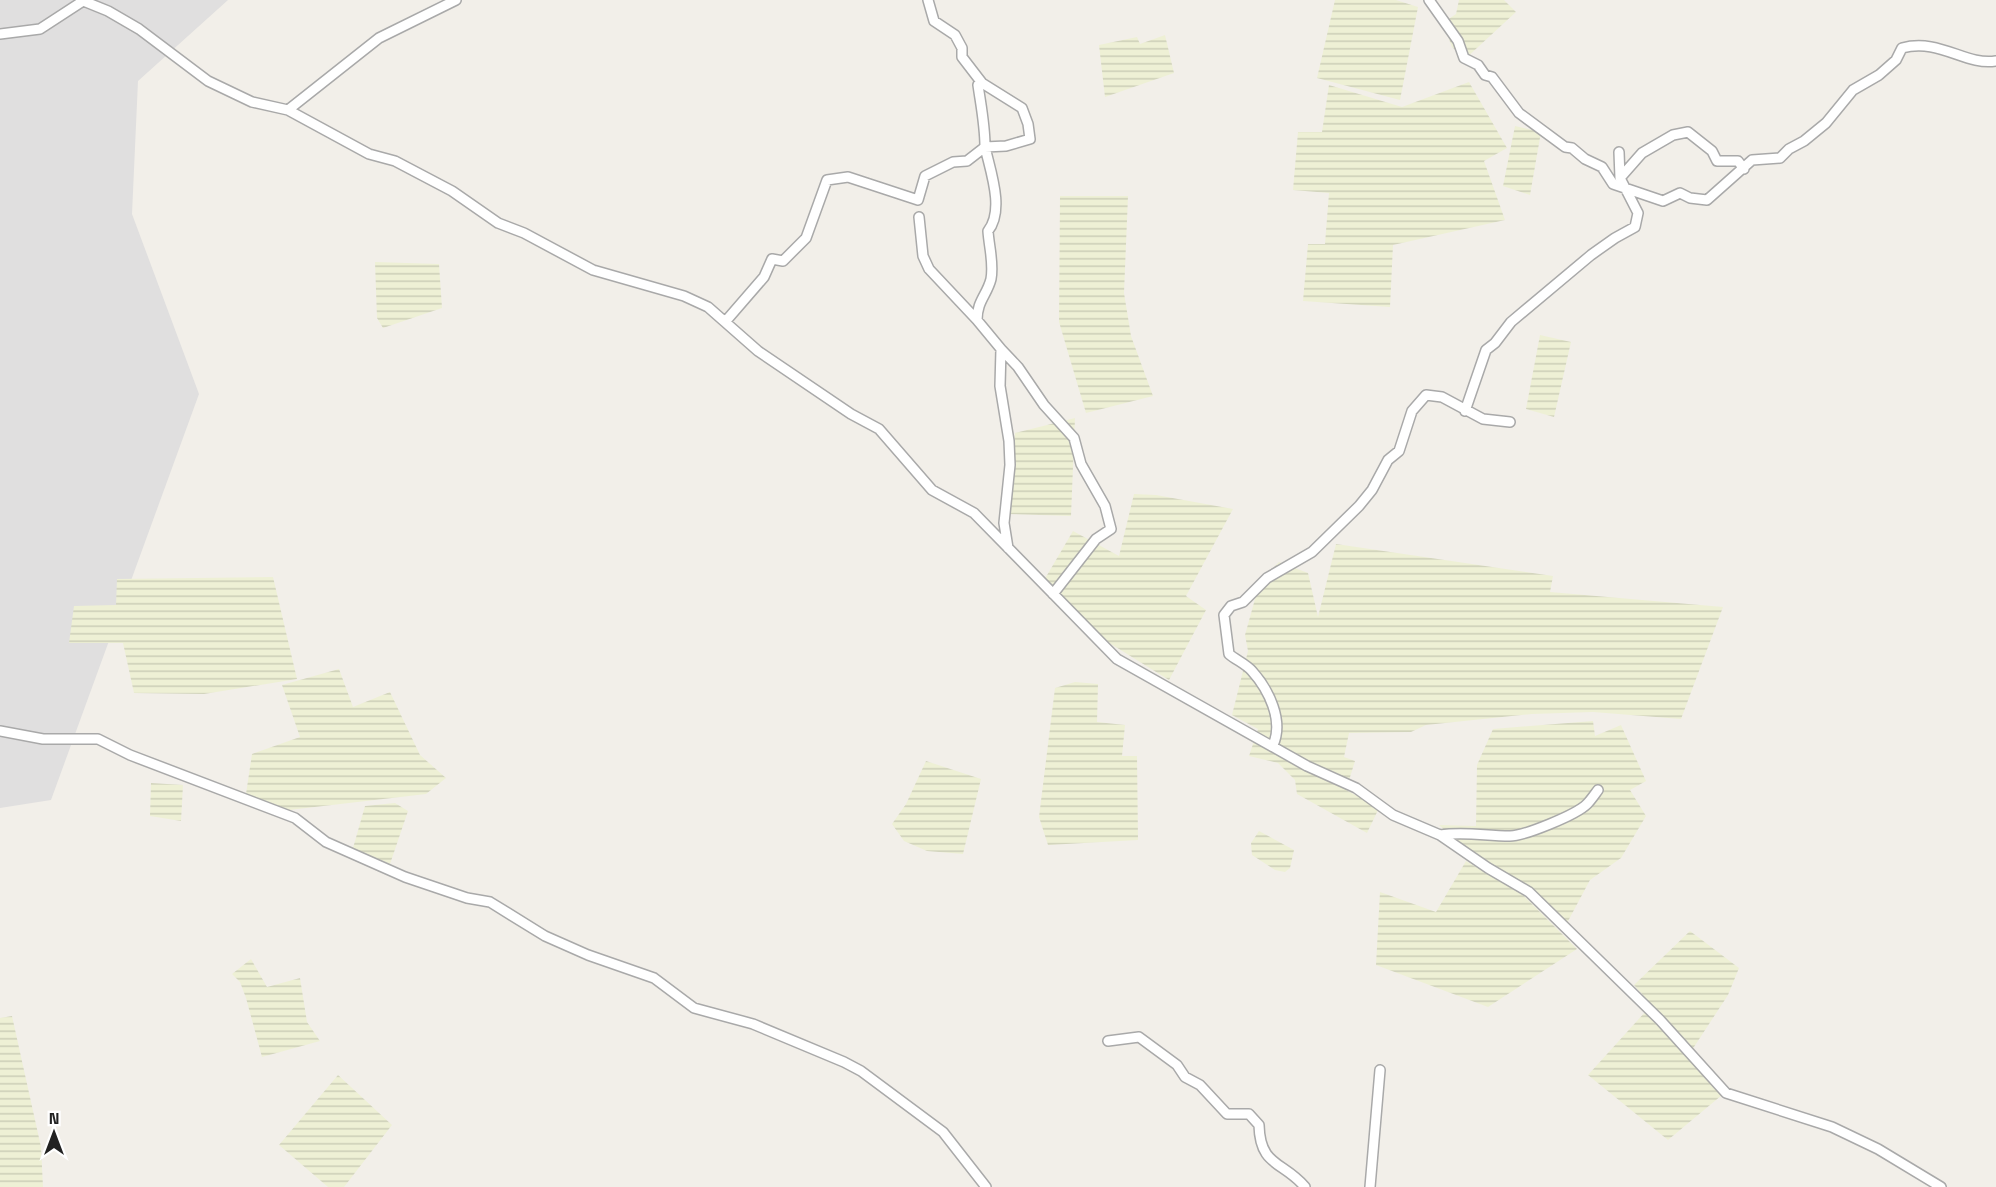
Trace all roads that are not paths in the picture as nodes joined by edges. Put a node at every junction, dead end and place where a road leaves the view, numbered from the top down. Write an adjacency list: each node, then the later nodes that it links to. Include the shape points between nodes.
1 (82, 0): 5 (street, via 40,28); 8 (street, via 139,28 208,81 252,102)
2 (456, 0): 8 (street, via 379,38)
3 (928, 0): 7 (street, via 934,21 955,35 962,57)
4 (1428, 0): 12 (street, via 1458,41 1464,58 1492,77 1519,113 1565,147 1602,167 1613,184)
5 (0, 34)
6 (1996, 60): 11 (street, via 1968,57 1935,46 1902,48 1896,60 1852,90 1826,123 1804,141 1780,158 1756,159)
7 (982, 83): 9 (street, via 978,85 979,104 984,112); 9 (street, via 1022,108 1030,139)
8 (288, 110): 15 (street, via 369,154 395,161 452,191 498,223 593,270 684,296 708,307)
9 (986, 147): 14 (street, via 996,208 994,224 988,231 993,262 990,281 979,301); 15 (street, via 967,161 953,162 925,176 918,200 848,177 826,180 806,238 783,261 772,259 764,277)
10 (1619, 152): 12 (street)
11 (1744, 169): 12 (street, via 1707,200 1680,193 1663,201); 12 (street, via 1738,161 1717,161 1712,151 1688,132 1673,135 1642,153)
12 (1622, 182): 17 (street, via 1638,213 1635,227 1591,255 1511,322 1486,350)
13 (919, 218): 14 (street, via 923,256 929,269)
14 (977, 320): 16 (street)
15 (724, 322): 19 (street, via 758,351 879,429 932,490 974,513)
16 (1001, 349): 19 (street, via 1000,386 1010,449 1004,523); 20 (street, via 1074,438 1081,464 1110,520 1111,529 1096,539)
17 (1465, 411): 18 (street, via 1483,419); 22 (street, via 1442,397 1426,395 1412,411 1399,451 1388,460 1359,506 1312,552 1267,578 1243,602 1224,612 1229,654 1251,669 1270,698 1278,734)
18 (1510, 422)
19 (1008, 548): 20 (street)
20 (1053, 594): 22 (street, via 1117,659)
21 (0, 730): 27 (street, via 43,739 98,739 295,818 326,842 405,877 490,902 545,936 654,978 694,1008 753,1024 844,1062 943,1132)
22 (1273, 745): 24 (street, via 1307,766 1356,788 1393,815)
23 (1598, 790): 24 (street, via 1586,806 1526,834 1463,832)
24 (1440, 836): 30 (street, via 1529,892 1660,1020 1726,1093 1832,1127)
25 (1108, 1041): 28 (street, via 1139,1037 1200,1085 1227,1114 1249,1114 1259,1125 1260,1144 1275,1164)
26 (1380, 1070): 29 (street)
27 (986, 1187)
28 (1305, 1187)
29 (1370, 1187)
30 (1941, 1187)

